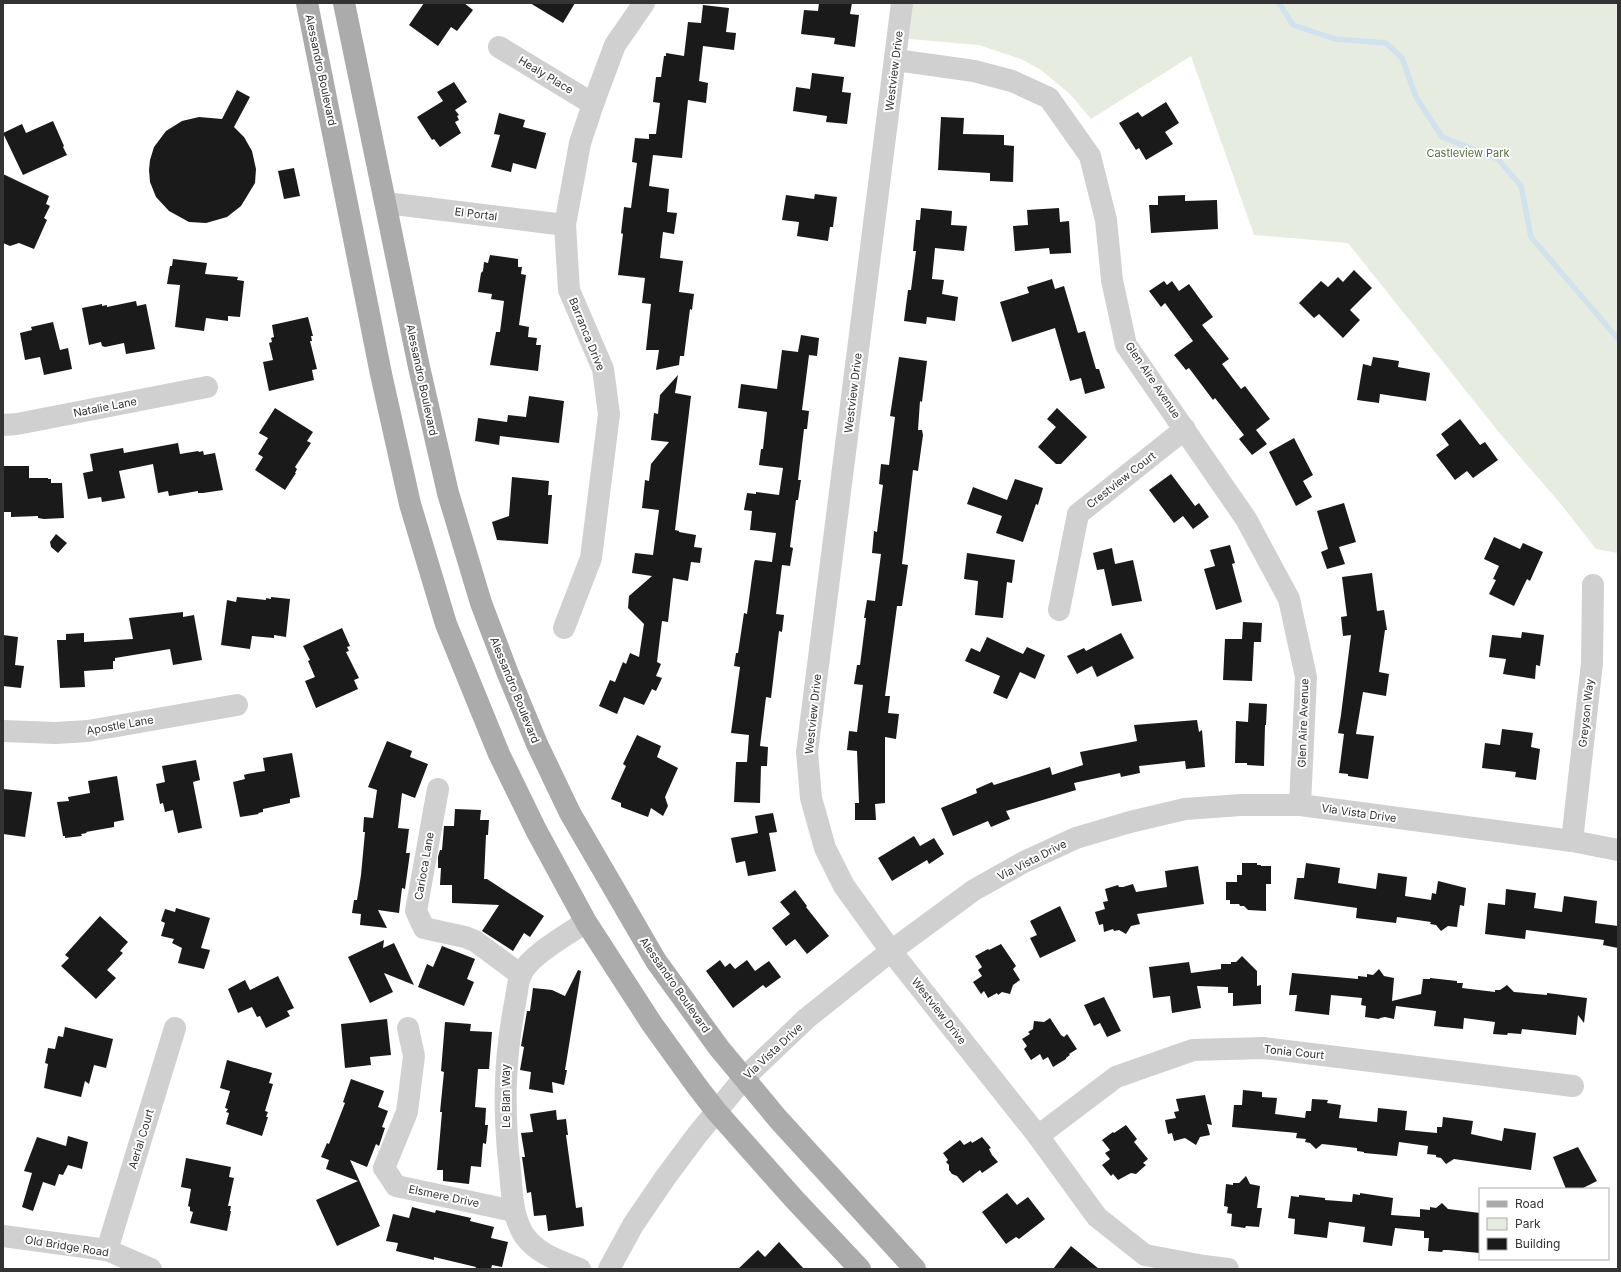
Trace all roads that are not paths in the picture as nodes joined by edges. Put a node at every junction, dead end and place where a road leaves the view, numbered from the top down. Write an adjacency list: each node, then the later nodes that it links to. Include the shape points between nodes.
1 (307, 3): 22 (main road, Alessandro Boulevard, via 410,504 446,624 499,754 536,830)
2 (344, 3): 8 (main road, Alessandro Boulevard)
3 (644, 3): 7 (street, Barranca Drive, via 615,45)
4 (902, 3): 6 (street, Westview Drive)
5 (499, 47): 7 (street, Healy Place)
6 (896, 60): 12 (street, Glen Aire Avenue, via 974,71 1012,82 1049,98 1090,156 1106,220 1112,280 1126,345); 23 (street, Westview Drive, via 807,752 811,798 825,848 844,886)
7 (593, 104): 9 (street, Barranca Drive, via 580,143)
8 (386, 203): 9 (street, El Portal); 27 (main road, Alessandro Boulevard, via 419,367 448,493 481,603 508,674 537,744 570,813 611,886 656,961)
9 (565, 225): 15 (street, Barranca Drive, via 569,290 603,369 609,414 591,558)
10 (207, 387): 11 (street, Natalie Lane)
11 (3, 425)
12 (1185, 430): 14 (street, Crestview Court, via 1078,514); 19 (street, Glen Aire Avenue, via 1246,519 1290,599 1306,677)
13 (1593, 585): 20 (street, Greyson Way, via 1592,663)
14 (1059, 610)
15 (564, 628)
16 (237, 705): 17 (street, Apostle Lane, via 88,731)
17 (3, 731)
18 (438, 789): 24 (street, Carioca Lane, via 416,912 424,928 475,941)
19 (1300, 805): 20 (street, Via Vista Drive); 23 (street, Via Vista Drive, via 1242,805 1185,809 1076,838 1024,862 974,890)
20 (1572, 841): 21 (street, Via Vista Drive)
21 (1618, 850)
22 (586, 922): 24 (street, Le Blan Way, via 532,959); 29 (main road, Alessandro Boulevard, via 652,1024)
23 (892, 951): 27 (street, Via Vista Drive, via 808,1018); 30 (street, Westview Drive)
24 (520, 975): 31 (street, Le Blan Way, via 506,1054 505,1085 507,1146)
25 (175, 1028): 33 (street, Aerial Court)
26 (408, 1028): 31 (street, Elsmere Drive, via 414,1056 407,1112 384,1168 396,1186)
27 (744, 1078): 29 (street, Via Vista Drive); 38 (main road, Alessandro Boulevard)
28 (1573, 1086): 30 (street, Tonia Court, via 1264,1048 1193,1050 1116,1077)
29 (716, 1111): 36 (street, Via Vista Drive, via 633,1225); 37 (main road, Alessandro Boulevard)
30 (1038, 1136): 39 (street, Westview Drive, via 1097,1217 1145,1255)
31 (514, 1211): 35 (street, Le Blan Way, via 524,1235 536,1248 554,1259)
32 (3, 1236): 33 (street, Old Bridge Road)
33 (107, 1250): 34 (street, Old Bridge Road)
34 (151, 1269)
35 (580, 1269)
36 (609, 1269)
37 (860, 1269)
38 (915, 1269)
39 (1228, 1269)

